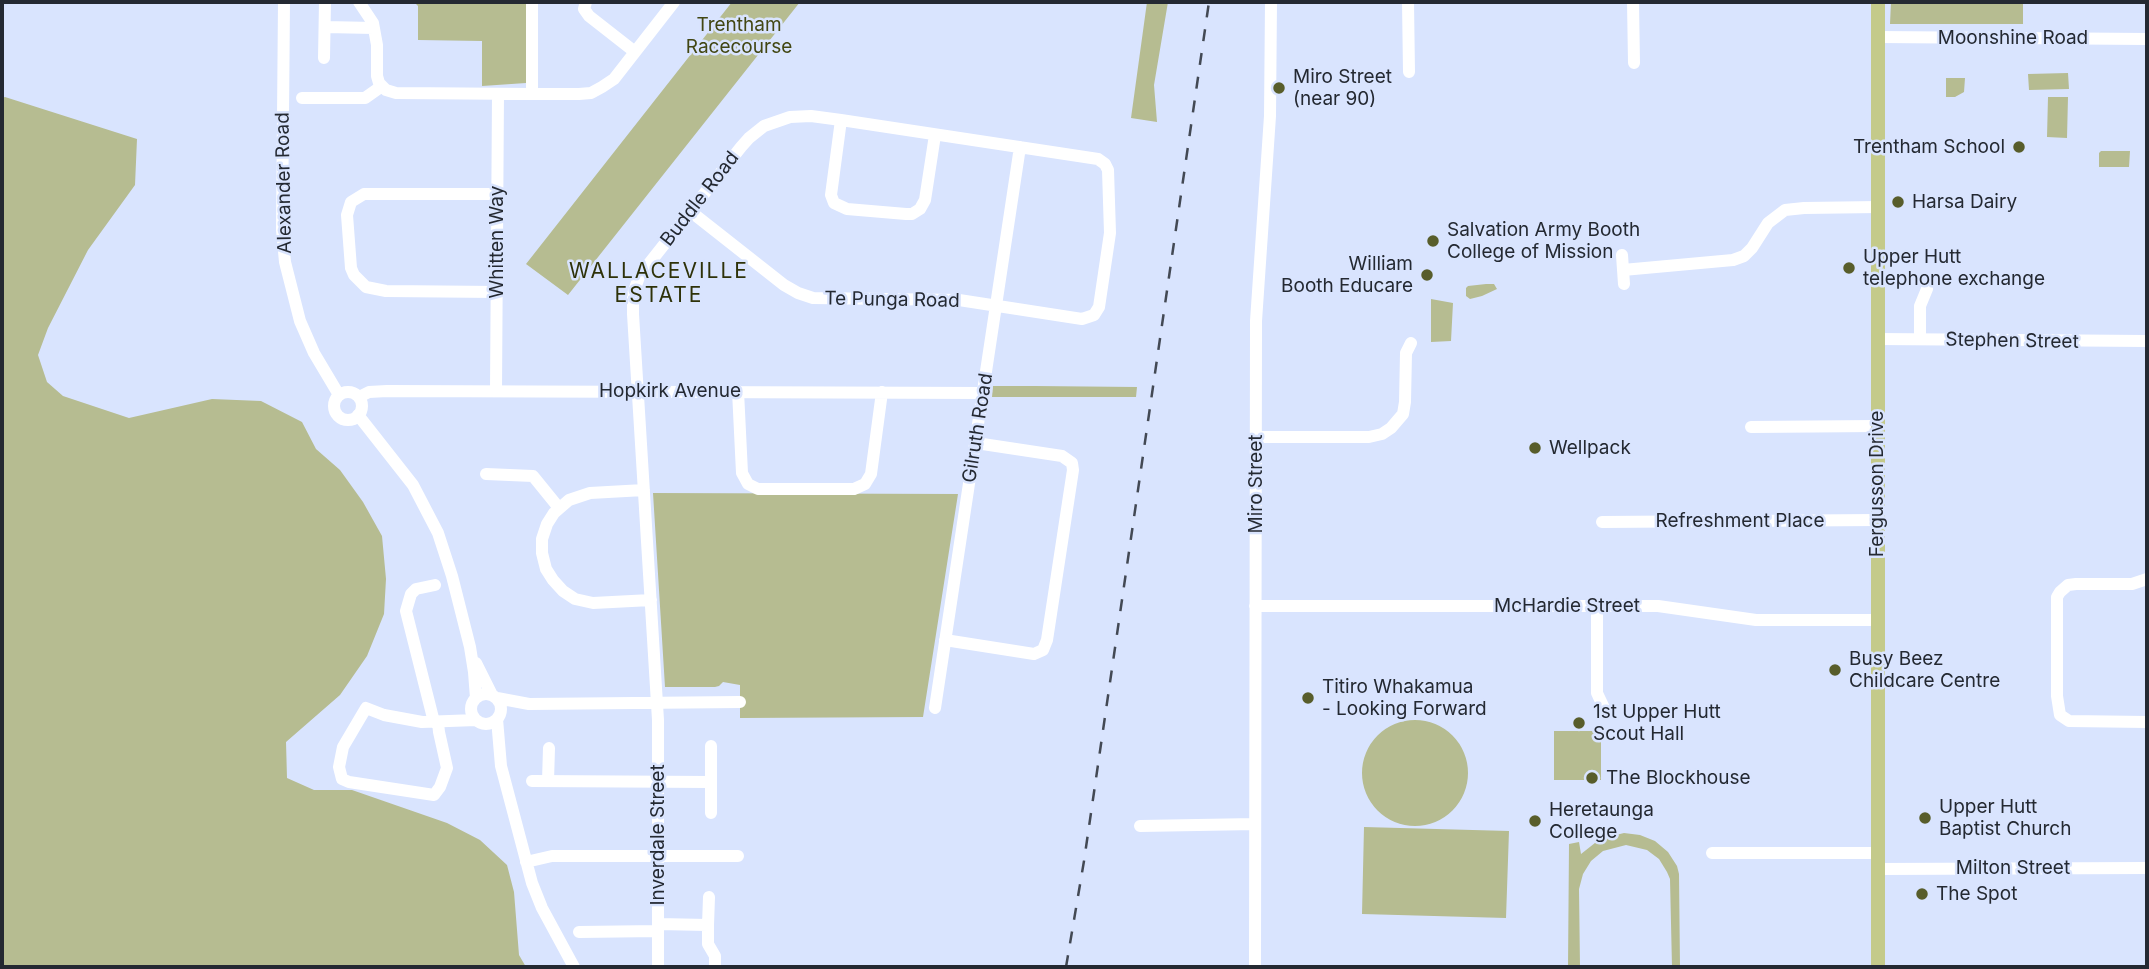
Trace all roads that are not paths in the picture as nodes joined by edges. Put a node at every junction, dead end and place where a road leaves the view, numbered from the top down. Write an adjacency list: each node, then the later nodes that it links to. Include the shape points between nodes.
1 (284, 2): 44 (street, Alexander Road, via 285,262 300,321)
2 (325, 2): 11 (street)
3 (359, 2): 12 (street)
4 (531, 2): 21 (street)
5 (674, 2): 15 (street)
6 (1271, 2): 49 (street, Miro Street)
7 (1408, 2): 18 (street)
8 (1633, 2): 17 (street)
9 (1878, 2): 13 (main road, Fergusson Drive)
10 (581, 3): 15 (street, via 589,16)
11 (325, 27): 12 (street); 16 (street)
12 (374, 28): 19 (street, via 377,76)
13 (1878, 37): 14 (street, Moonshine Road); 27 (main road, Fergusson Drive)
14 (2147, 39)
15 (635, 52): 21 (street, via 614,79 591,93)
16 (324, 58)
17 (1634, 63)
18 (1409, 72)
19 (382, 86): 20 (street, via 396,93); 22 (street, via 365,98)
20 (498, 94): 21 (street); 26 (street, Whitten Way)
21 (532, 94)
22 (302, 98)
23 (841, 120): 24 (street, Buddle Road); 24 (street, via 831,194 838,206 848,209 912,214 920,209); 28 (street, Buddle Road, via 800,116 764,126)
24 (935, 135): 25 (street, Buddle Road)
25 (1020, 147): 34 (street, Gilruth Road); 34 (street, Te Punga Road, via 1098,159 1107,166 1110,233 1100,303 1096,313 1085,319)
26 (496, 194): 33 (street, Whitten Way); 33 (street, via 368,194 351,202 347,215 351,268 366,287)
27 (1878, 207): 30 (street, via 1785,210 1768,223 1744,256); 36 (main road, Fergusson Drive)
28 (690, 211): 34 (street, Te Punga Road, via 784,285 805,296 958,300); 40 (street, Buddle Road, via 636,285)
29 (1622, 255): 30 (street)
30 (1623, 270): 31 (street)
31 (1624, 284)
32 (1927, 289): 35 (street, via 1920,306)
33 (497, 292): 39 (street, Whitten Way)
34 (996, 306): 43 (street, Gilruth Road)
35 (1920, 339): 36 (street, Stephen Street); 37 (street, Stephen Street)
36 (1878, 340): 47 (main road, Fergusson Drive)
37 (2147, 341)
38 (1411, 343): 49 (street, via 1406,353 1403,414 1382,434)
39 (496, 391): 40 (street, Hopkirk Avenue); 45 (street, Hopkirk Avenue, via 387,390)
40 (638, 391): 41 (street, Hopkirk Avenue); 52 (street, Buddle Road)
41 (738, 391): 42 (street, Hopkirk Avenue); 42 (street, via 743,473 748,484 758,489 854,489 865,484 871,474)
42 (882, 392): 43 (street, Hopkirk Avenue)
43 (983, 393): 50 (street, Gilruth Road)
44 (339, 395): 45 (street, via 351,392); 46 (street, via 334,407 338,415 345,419)
45 (359, 397): 46 (street)
46 (358, 415): 63 (street, via 413,485 432,519)
47 (1877, 426): 48 (street); 54 (main road, Fergusson Drive)
48 (1751, 427)
49 (1255, 437): 59 (street, Miro Street)
50 (976, 443): 62 (street, Gilruth Road); 62 (street, via 1062,456 1072,463 1049,627 1045,647 1037,653)
51 (486, 474): 53 (street, via 533,475)
52 (644, 490): 53 (street, via 582,495); 58 (street, Buddle Road)
53 (559, 508): 58 (street, via 547,524 542,546 546,569 558,586 587,603)
54 (1877, 520): 55 (street, Refreshment Place); 61 (main road, Fergusson Drive)
55 (1602, 522)
56 (2147, 579): 74 (street, via 2132,584 2068,585 2057,597 2060,715 2075,722)
57 (435, 584): 72 (street, via 416,589 405,611)
58 (651, 600): 68 (street, Buddle Road)
59 (1255, 606): 60 (street, McHardie Street); 83 (street, Miro Street)
60 (1597, 606): 61 (street, McHardie Street, via 1658,606 1756,620); 70 (street, via 1597,693)
61 (1877, 620): 86 (main road, Fergusson Drive)
62 (945, 640): 65 (street, Gilruth Road)
63 (470, 647): 64 (street); 66 (street)
64 (494, 697): 66 (street, via 482,694); 69 (street); 71 (street, via 501,706)
65 (933, 700)
66 (474, 701): 72 (street); 73 (street, via 472,713)
67 (740, 702): 68 (street)
68 (657, 703): 69 (street); 80 (street, Inverdale Street)
69 (529, 704): 71 (street)
70 (1605, 710)
71 (499, 717): 73 (street, via 491,723); 77 (street)
72 (440, 721): 72 (street, via 447,768 434,795 349,782 339,774 343,747 366,708 384,715); 73 (street)
73 (479, 721): 77 (street)
74 (2147, 722)
75 (711, 746): 81 (street)
76 (549, 748): 79 (street)
77 (501, 766): 89 (street)
78 (532, 781): 79 (street)
79 (548, 781): 80 (street)
80 (658, 781): 81 (street); 87 (street, Inverdale Street)
81 (711, 782): 82 (street)
82 (711, 813)
83 (1255, 824): 84 (street); 99 (street, Miro Street)
84 (1140, 825)
85 (1712, 853): 86 (street)
86 (1878, 853): 91 (main road, Fergusson Drive)
87 (658, 856): 88 (street); 89 (street, via 552,856); 94 (street, Inverdale Street)
88 (738, 856)
89 (526, 862): 96 (street, via 542,908)
90 (2147, 868): 91 (street, Milton Street)
91 (1878, 869): 100 (main road, Fergusson Drive)
92 (709, 897): 93 (street)
93 (708, 925): 94 (street); 98 (street)
94 (658, 928): 95 (street); 97 (street, Inverdale Street)
95 (579, 932)
96 (573, 967)
97 (658, 967)
98 (715, 967)
99 (1255, 967)
100 (1878, 967)

